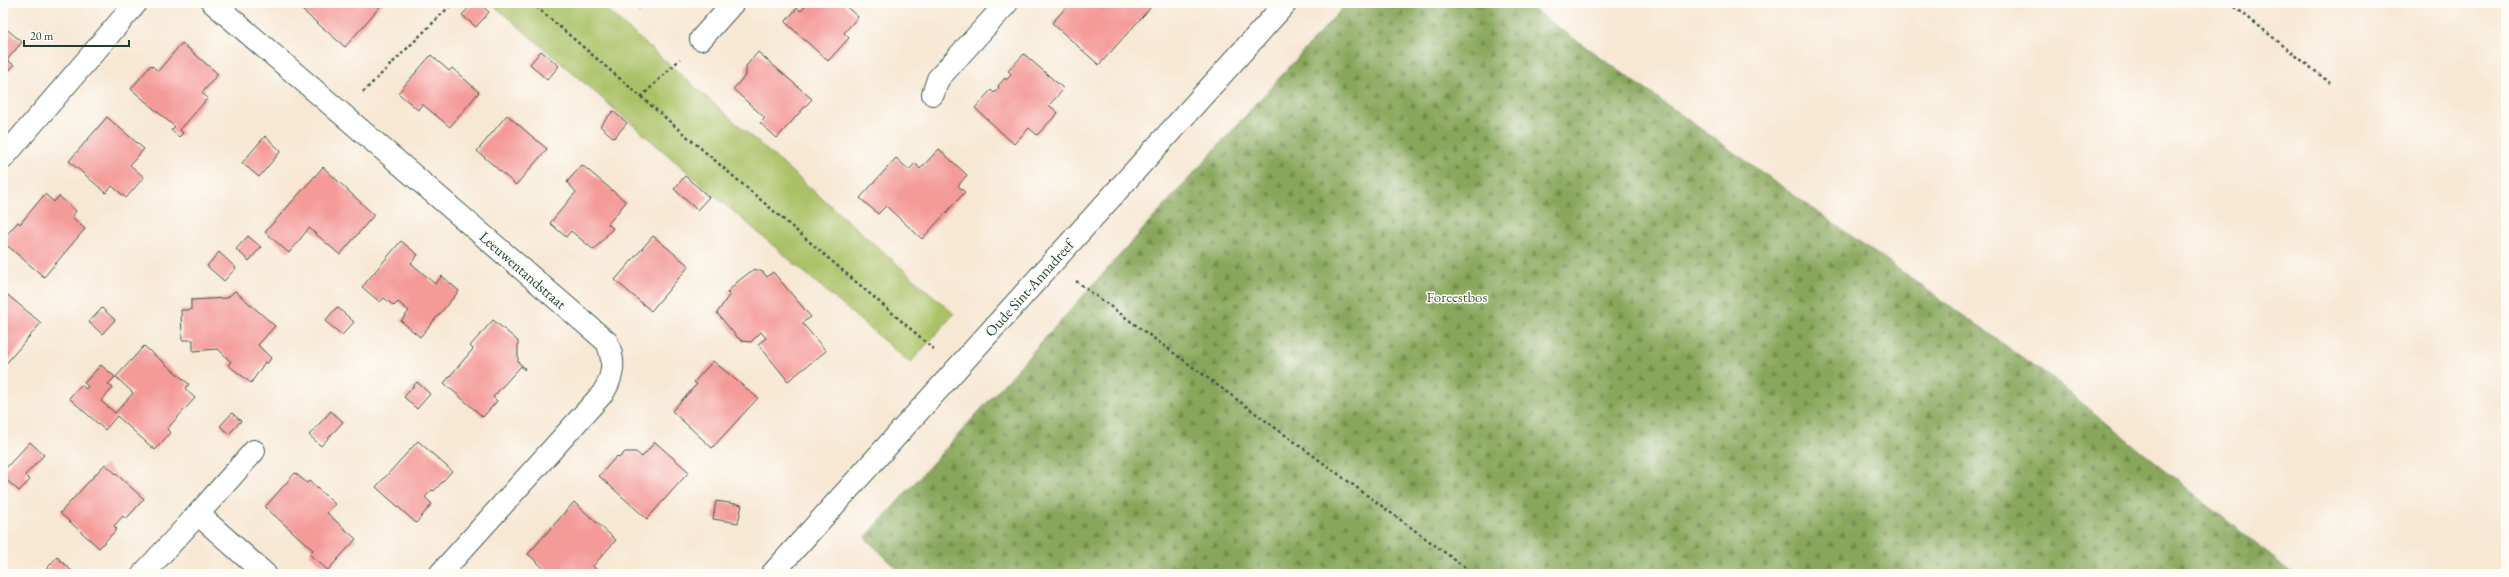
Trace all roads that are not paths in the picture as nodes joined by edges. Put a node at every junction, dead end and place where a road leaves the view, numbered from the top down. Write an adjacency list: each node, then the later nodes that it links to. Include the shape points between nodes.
1 (136, 3): 8 (street)
2 (213, 3): 13 (street, Leeuwentandstraat, via 607,342 612,354 610,381 603,393)
3 (732, 3): 6 (street)
4 (1007, 3): 7 (street, via 938,79)
5 (1286, 3): 14 (street, Oude Sint-Annadreef)
6 (701, 39)
7 (933, 94)
8 (3, 158)
9 (254, 451): 10 (street)
10 (198, 514): 11 (street); 12 (street)
11 (144, 574)
12 (265, 574)
13 (440, 574)
14 (772, 574)

